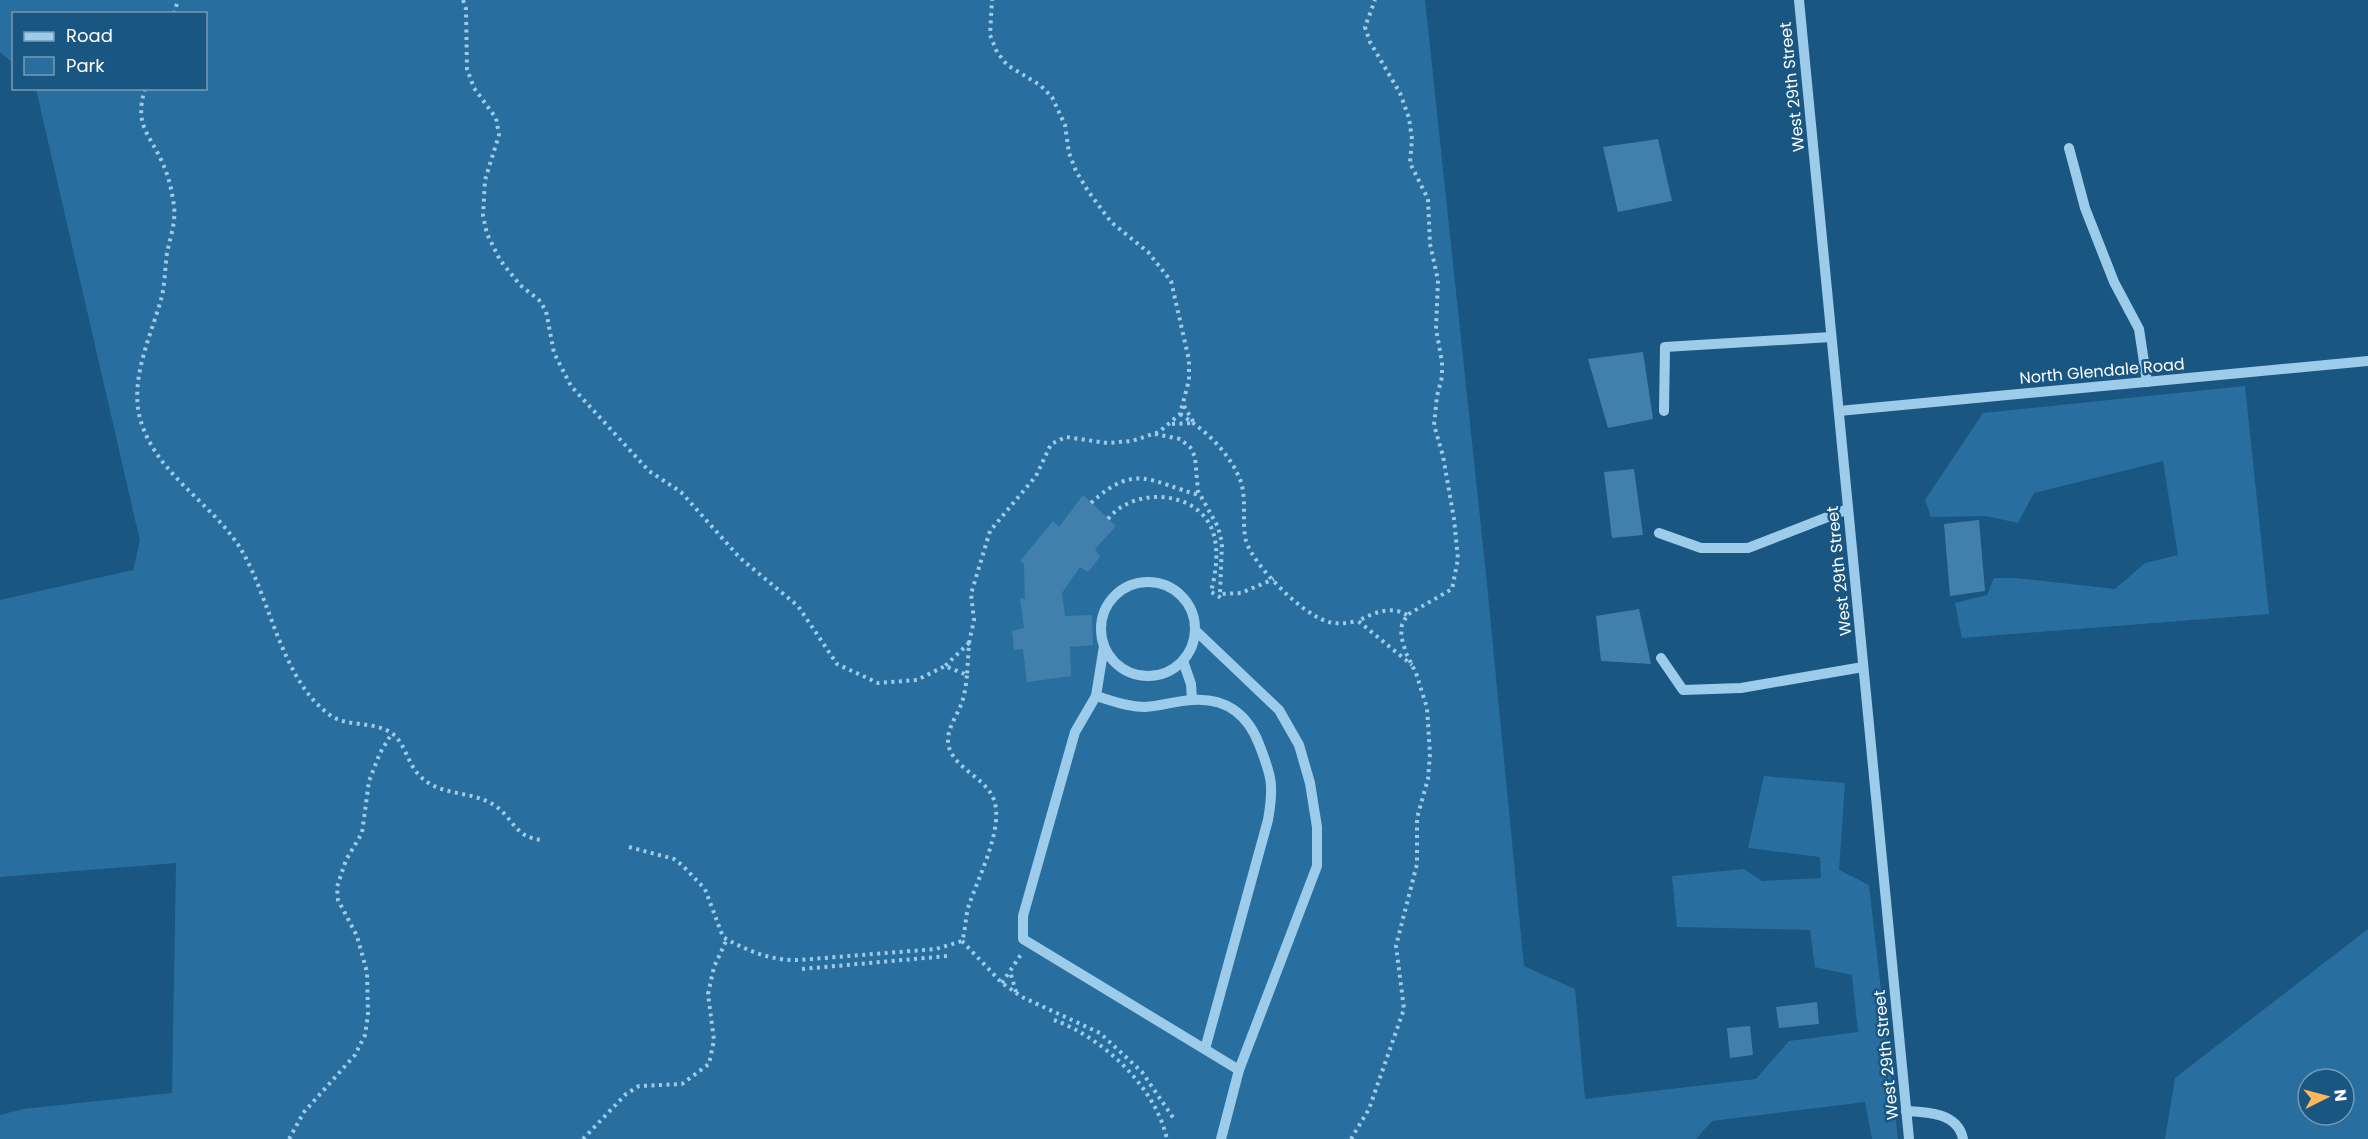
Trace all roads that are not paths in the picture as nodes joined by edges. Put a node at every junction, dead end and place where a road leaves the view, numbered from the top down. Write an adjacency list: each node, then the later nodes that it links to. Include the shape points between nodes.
1 (1799, 0): 3 (street, West 29th Street)
2 (2069, 148): 5 (street, via 2085,208 2114,282 2139,329)
3 (1832, 337): 6 (street, via 1665,347); 7 (street, West 29th Street)
4 (2368, 361): 5 (street, North Glendale Road)
5 (2147, 382): 7 (street, North Glendale Road)
6 (1664, 411)
7 (1839, 411): 8 (street, West 29th Street)
8 (1848, 509): 9 (street, via 1748,548 1701,548); 14 (street, West 29th Street)
9 (1659, 533)
10 (1196, 631): 11 (street, via 1194,616 1182,596 1164,583 1133,583 1120,590 1103,615); 13 (street); 18 (street, via 1279,710 1299,745 1317,827 1317,866)
11 (1104, 646): 13 (street, via 1124,670 1139,675 1163,674); 15 (street)
12 (1661, 658): 14 (street, via 1683,690 1741,688)
13 (1183, 661): 16 (street)
14 (1863, 668): 19 (street, West 29th Street)
15 (1096, 696): 16 (street, via 1144,707); 17 (street, via 1075,732 1023,916 1023,939)
16 (1192, 699): 17 (street, via 1223,702 1241,716 1256,735 1273,789 1268,820)
17 (1205, 1049): 18 (street)
18 (1239, 1070): 20 (street)
19 (1906, 1111): 21 (street, West 29th Street); 22 (street, via 1942,1115 1955,1123)
20 (1221, 1139)
21 (1909, 1139)
22 (1963, 1139)

